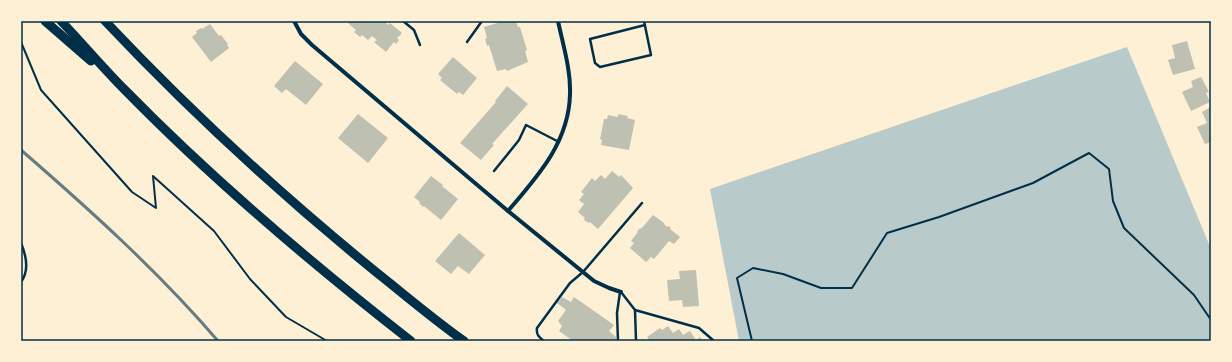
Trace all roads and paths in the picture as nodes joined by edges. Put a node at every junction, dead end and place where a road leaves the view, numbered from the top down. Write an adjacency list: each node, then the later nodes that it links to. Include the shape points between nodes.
1 (45, 21): 13 (highway)
2 (61, 21): 13 (highway)
3 (105, 21): 26 (highway, via 196,113 280,189 342,244)
4 (294, 21): 17 (street, via 301,34 312,45)
5 (403, 21): 12 (lane, via 414,30)
6 (482, 21): 11 (lane)
7 (558, 21): 14 (street, via 570,93 566,124)
8 (644, 21): 9 (lane)
9 (645, 25): 9 (lane, via 651,55 600,67 595,63 590,39)
10 (21, 42): 24 (path, via 41,90 132,192 156,208 153,176 214,231 250,279 286,317)
11 (466, 42)
12 (420, 45)
13 (124, 89): 25 (highway, via 187,151 256,213)
14 (559, 142): 15 (lane, via 526,125 519,140); 17 (street, via 540,174)
15 (494, 171)
16 (642, 203): 19 (lane)
17 (508, 211): 19 (street)
18 (21, 242): 20 (lane, via 26,254 26,275)
19 (584, 272): 21 (street, via 594,281); 27 (lane, via 570,283 537,328 538,336)
20 (21, 282)
21 (620, 292): 22 (lane); 28 (lane, via 617,313)
22 (635, 310): 29 (lane); 30 (lane, via 699,328)
23 (1211, 320): 31 (path, via 1194,296 1124,228 1113,201 1109,169 1089,153 1033,183 887,233 852,288 821,288 783,274 753,268 737,278)
24 (327, 341)
25 (411, 341)
26 (464, 341)
27 (544, 341)
28 (618, 341)
29 (636, 341)
30 (714, 341)
31 (752, 341)

